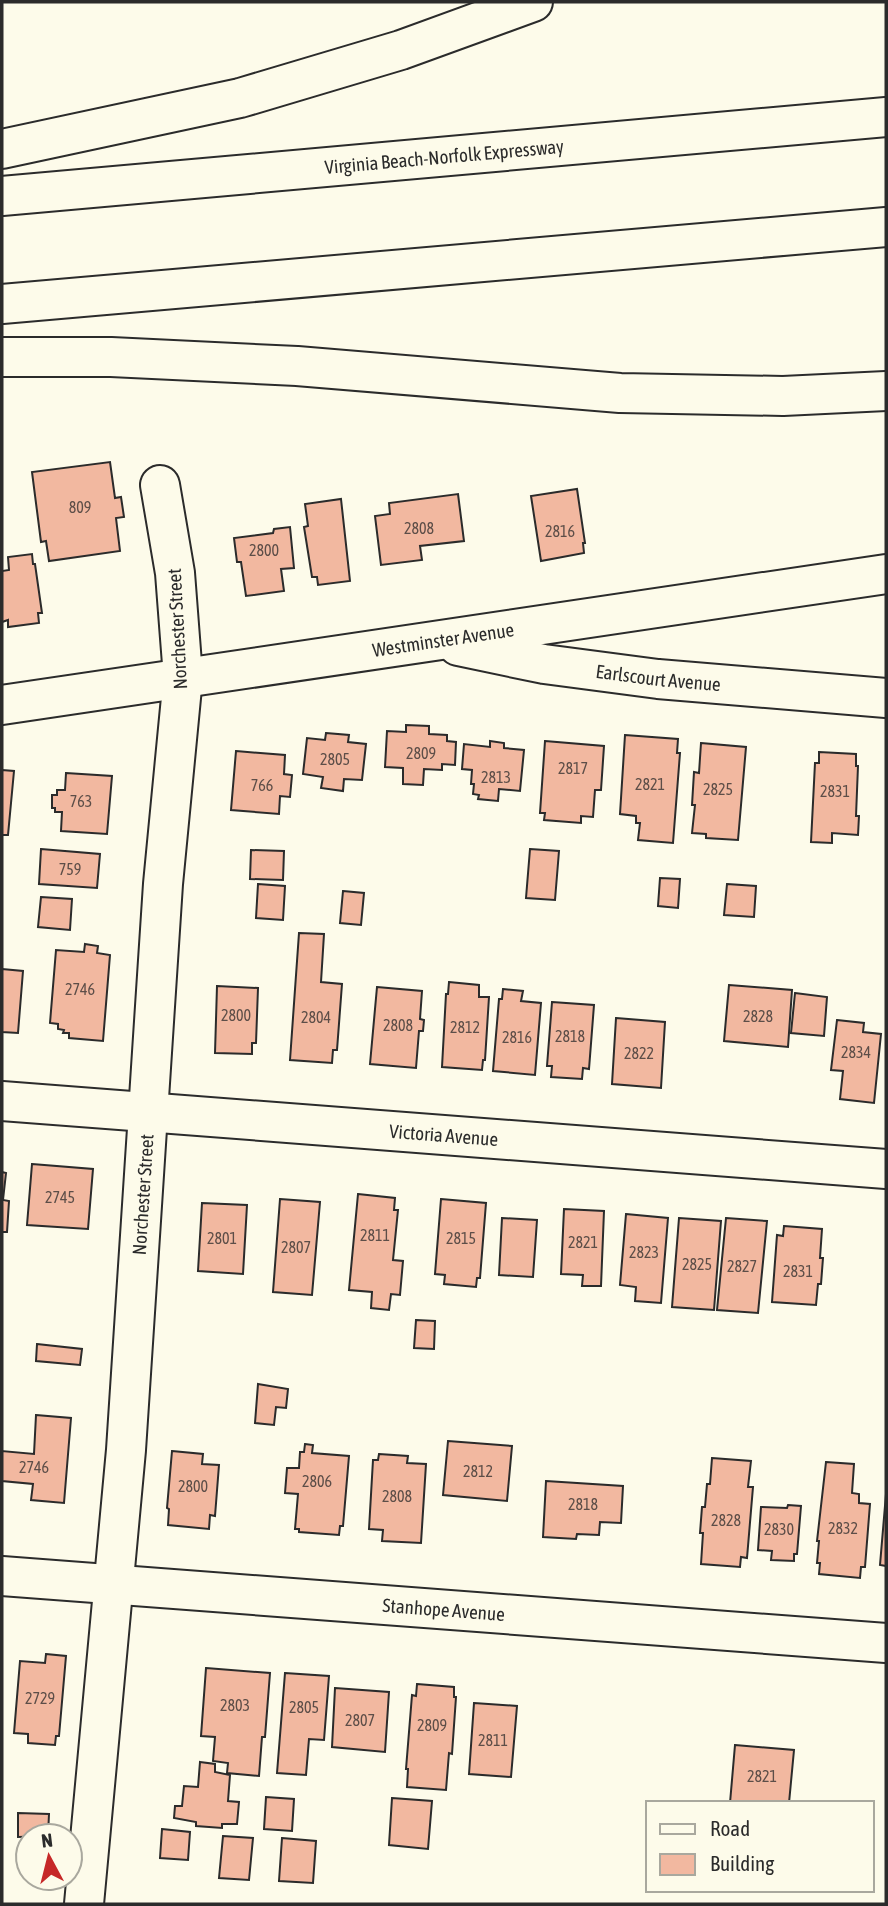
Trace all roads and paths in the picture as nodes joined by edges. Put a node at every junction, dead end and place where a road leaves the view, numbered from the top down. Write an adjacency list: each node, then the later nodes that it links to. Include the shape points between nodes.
1 (533, 2): 3 (main road, via 401,50 240,98)
2 (886, 117): 4 (main road, Virginia Beach-Norfolk Expressway)
3 (2, 149)
4 (2, 196)
5 (886, 227): 6 (main road)
6 (2, 304)
7 (2, 357): 8 (main road, via 297,366 620,393 783,396)
8 (886, 391)
9 (160, 485): 12 (main road, Norchester Street, via 175,573)
10 (886, 573): 11 (main road, Westminster Avenue)
11 (432, 640): 12 (main road, Westminster Avenue); 13 (main road, Earlscourt Avenue, via 544,664 658,679)
12 (183, 677): 14 (main road, Westminster Avenue); 16 (main road, Norchester Street)
13 (886, 698)
14 (2, 705)
15 (2, 1101): 16 (main road, Victoria Avenue)
16 (147, 1113): 17 (main road, Victoria Avenue); 19 (main road, Norchester Street)
17 (886, 1169)
18 (2, 1576): 19 (main road, Stanhope Avenue)
19 (113, 1585): 20 (main road, Stanhope Avenue); 21 (main road, Norchester Street)
20 (886, 1643)
21 (84, 1904)

